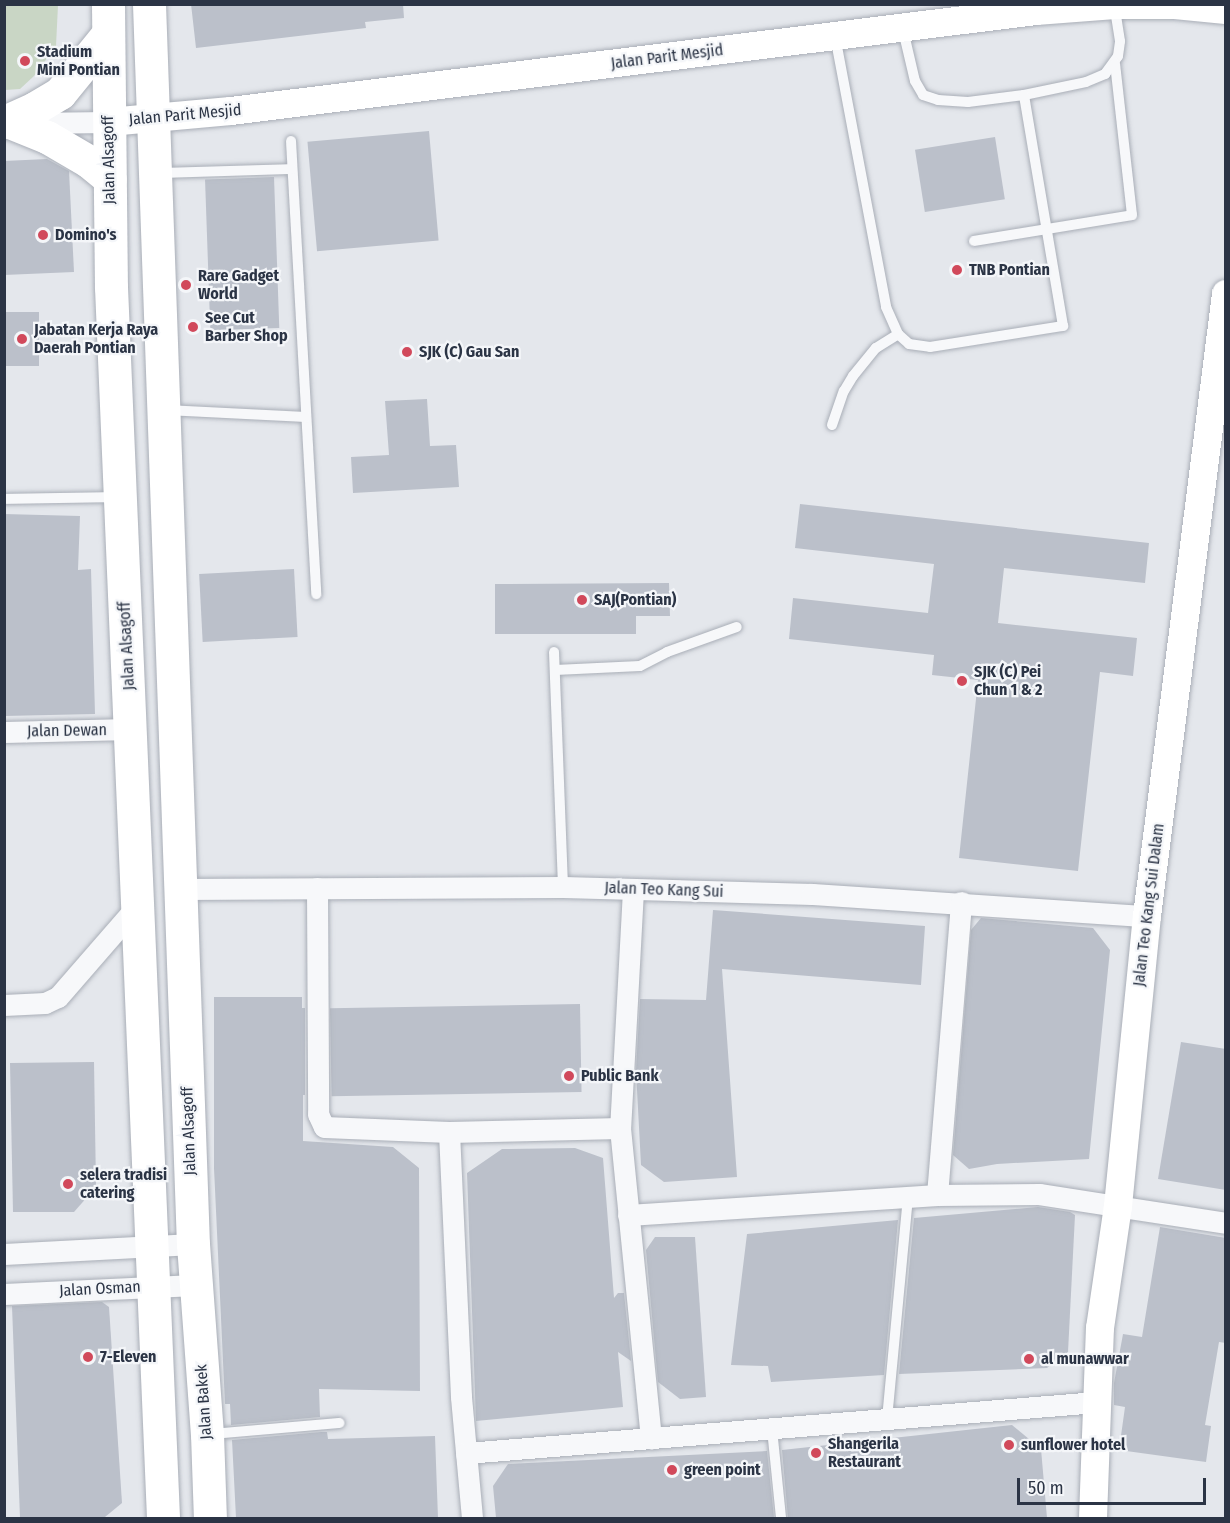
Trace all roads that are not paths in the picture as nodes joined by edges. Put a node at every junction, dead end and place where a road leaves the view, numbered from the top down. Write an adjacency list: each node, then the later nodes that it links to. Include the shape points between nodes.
1 (149, 4): 10 (highway, Jalan Alsagoff)
2 (1115, 5): 3 (street, Jalan Parit Mesjid); 4 (street, Jalan Parit Mesjid); 8 (lane, via 1120,41)
3 (1226, 10)
4 (954, 12): 6 (street, Jalan Parit Mesjid)
5 (108, 19): 11 (highway, Jalan Alsagoff); 12 (highway, via 60,93)
6 (902, 27): 7 (street, Jalan Parit Mesjid); 9 (lane, via 915,81 923,95 968,102)
7 (834, 36): 10 (street, Jalan Parit Mesjid); 20 (lane, via 886,307)
8 (1115, 64): 9 (lane, via 1106,74 1086,82); 17 (lane, via 1132,215)
9 (1024, 95): 17 (lane)
10 (153, 119): 11 (street, Jalan Parit Mesjid); 15 (highway, Jalan Alsagoff)
11 (109, 122): 12 (street); 16 (highway, Jalan Alsagoff)
12 (7, 123): 16 (highway, via 47,137)
13 (291, 141): 14 (lane)
14 (292, 169): 15 (lane); 22 (lane)
15 (155, 173): 21 (highway, Jalan Alsagoff)
16 (110, 179): 24 (highway, Jalan Alsagoff)
17 (1047, 229): 18 (lane); 20 (lane, via 1063,326 930,347 909,344)
18 (974, 241)
19 (1226, 294): 38 (street, Jalan Teo Kang Sui Dalam)
20 (898, 334): 23 (lane, via 876,348 853,376)
21 (163, 410): 22 (lane); 34 (highway, Jalan Alsagoff)
22 (306, 417): 26 (lane)
23 (832, 425)
24 (120, 497): 25 (lane); 30 (highway, Jalan Alsagoff)
25 (4, 499)
26 (316, 594)
27 (737, 627): 29 (lane, via 640,666)
28 (554, 652): 29 (lane)
29 (555, 670): 32 (lane)
30 (130, 729): 31 (street, Jalan Dewan); 37 (highway, Jalan Alsagoff)
31 (4, 732)
32 (563, 887): 33 (street, Jalan Teo Kang Sui); 35 (street, Jalan Teo Kang Sui)
33 (317, 888): 34 (street, Jalan Teo Kang Sui); 41 (street, via 320,1122 324,1126)
34 (181, 889): 47 (highway, Jalan Alsagoff)
35 (633, 890): 36 (street, Jalan Teo Kang Sui); 40 (street)
36 (961, 902): 38 (street, Jalan Teo Kang Sui); 42 (street)
37 (138, 905): 39 (street, via 58,997 45,1003); 48 (highway, Jalan Alsagoff)
38 (1147, 916): 44 (street, Jalan Teo Kang Sui Dalam)
39 (4, 1005)
40 (621, 1128): 41 (street); 45 (street)
41 (449, 1132): 59 (street)
42 (937, 1195): 43 (street); 44 (street, via 1039,1194)
43 (908, 1197): 45 (street); 54 (lane)
44 (1118, 1206): 46 (street); 53 (street, Jalan Teo Kang Sui Dalam, via 1100,1328)
45 (628, 1215): 58 (street)
46 (1226, 1223)
47 (193, 1244): 48 (street); 50 (highway, Jalan Alsagoff)
48 (152, 1245): 49 (street); 51 (highway, Jalan Alsagoff)
49 (4, 1254)
50 (195, 1285): 51 (street, Jalan Osman); 57 (highway, Jalan Bakek)
51 (154, 1286): 52 (street, Jalan Osman); 60 (highway)
52 (4, 1294)
53 (1097, 1402): 54 (street); 64 (street, Jalan Teo Kang Sui Dalam)
54 (887, 1419): 56 (street)
55 (340, 1423): 57 (lane)
56 (772, 1429): 58 (street); 63 (lane)
57 (207, 1434): 61 (highway, Jalan Bakek)
58 (651, 1438): 59 (street)
59 (466, 1454): 62 (street)
60 (163, 1518)
61 (210, 1518)
62 (472, 1518)
63 (781, 1518)
64 (1093, 1518)

